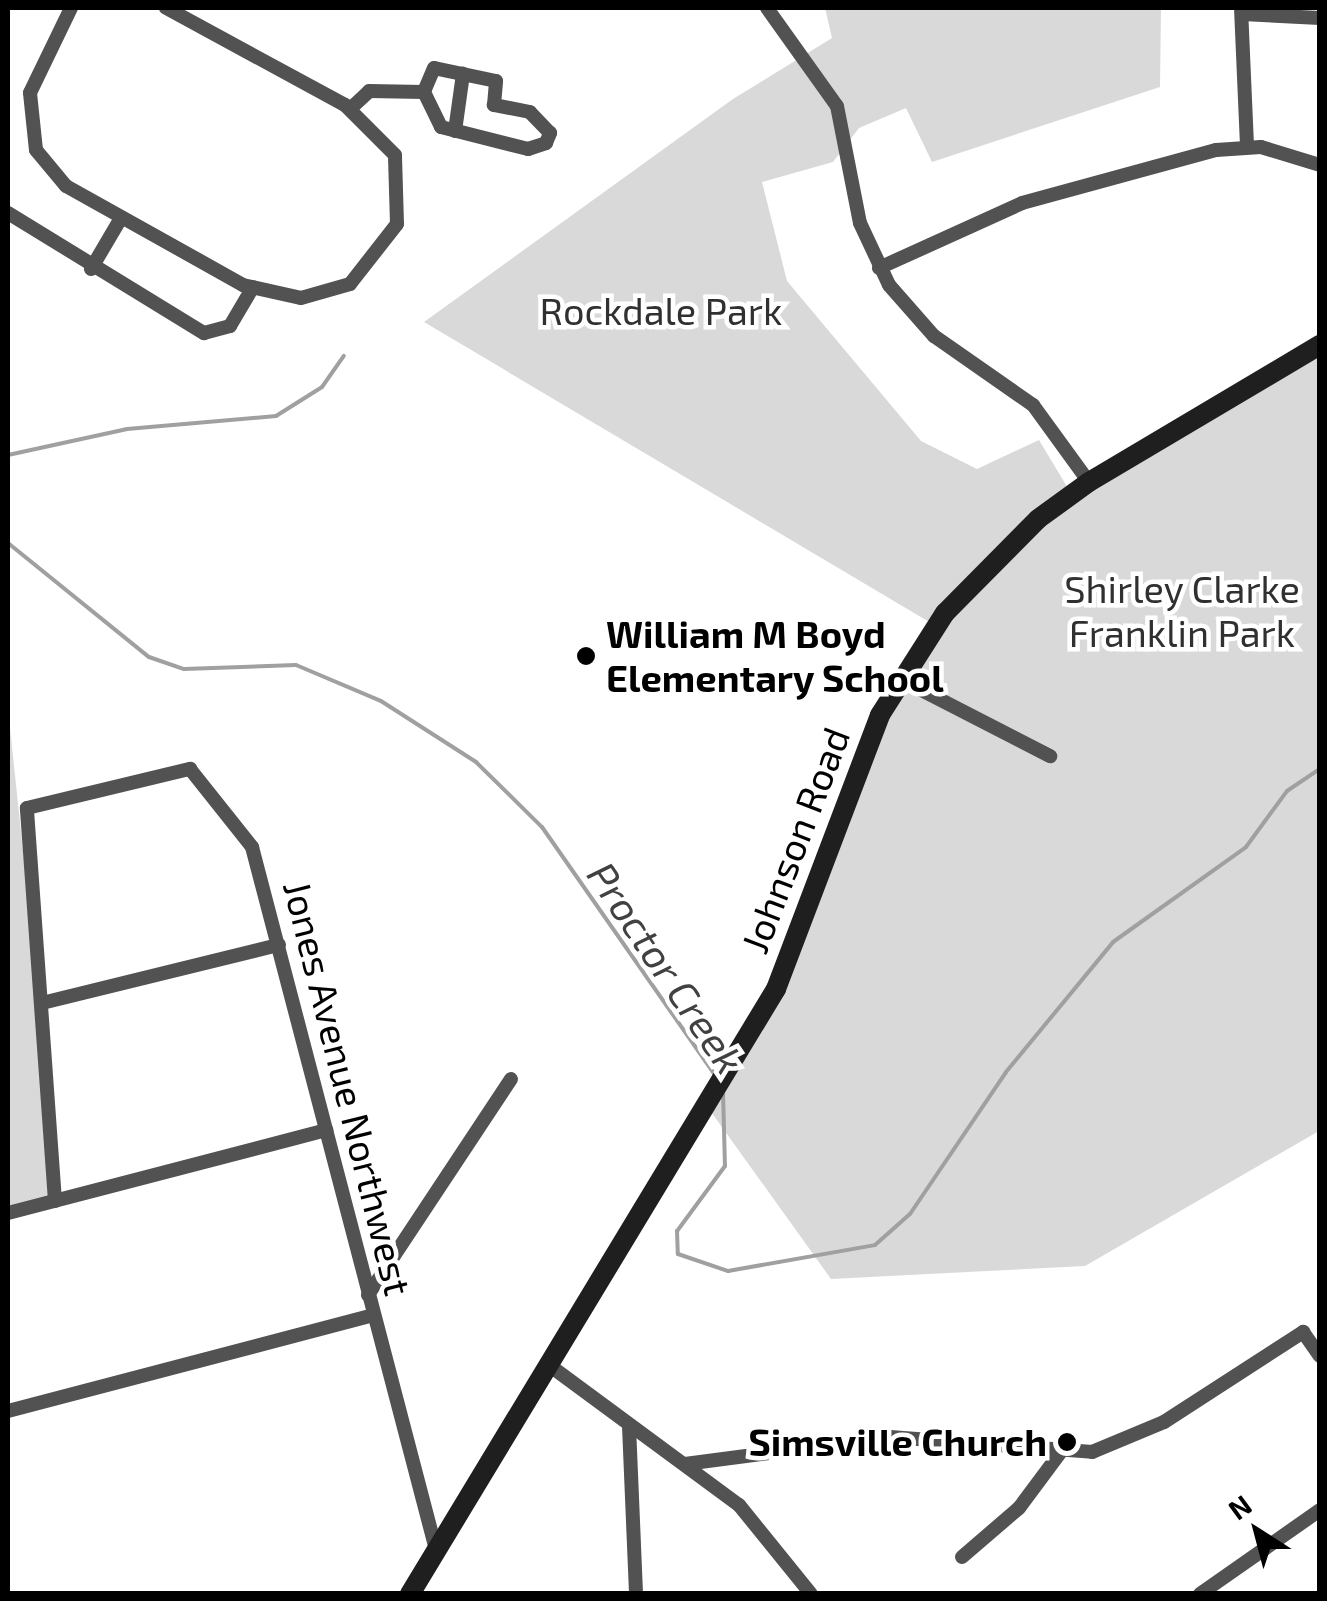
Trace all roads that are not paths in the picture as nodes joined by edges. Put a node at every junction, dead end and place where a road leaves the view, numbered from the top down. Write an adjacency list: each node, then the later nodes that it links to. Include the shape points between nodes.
1 (71, 8): 13 (street, via 33,83 33,135 66,186)
2 (166, 8): 8 (street)
3 (767, 8): 14 (street, via 837,106 860,223)
4 (1242, 11): 5 (street); 10 (street)
5 (1320, 18)
6 (463, 74): 7 (street, via 434,68); 9 (street); 9 (street, via 496,80 494,104 530,112 550,132 528,149)
7 (424, 92): 8 (street, via 368,92); 9 (street, via 432,120)
8 (350, 109): 16 (street, via 378,133 400,172 402,197 382,251 322,296)
9 (455, 131)
10 (1247, 146): 11 (street); 14 (street, via 1022,203)
11 (1320, 165)
12 (8, 214): 15 (street)
13 (122, 218): 15 (street); 16 (street)
14 (879, 268): 18 (street, via 934,336 1033,405)
15 (90, 269): 16 (street, via 219,336)
16 (252, 287)
17 (1320, 345): 18 (street, Johnson Road)
18 (1090, 482): 19 (street, Johnson Road, via 985,567)
19 (900, 678): 20 (street); 30 (street, Johnson Road, via 860,761 791,957)
20 (1050, 756)
21 (279, 945): 22 (street); 22 (street, Jones Avenue Northwest, via 252,846 190,769 27,808); 24 (street, Jones Avenue Northwest)
22 (42, 1003): 25 (street)
23 (511, 1079): 27 (street)
24 (326, 1130): 25 (street); 27 (street, Jones Avenue Northwest)
25 (55, 1201): 26 (street)
26 (8, 1212)
27 (368, 1295): 28 (street, Jones Avenue Northwest)
28 (373, 1315): 31 (street); 36 (street, Jones Avenue Northwest)
29 (1320, 1356): 33 (street, via 1303,1332 1131,1439)
30 (549, 1365): 32 (street); 36 (street, Johnson Road)
31 (8, 1412)
32 (629, 1426): 34 (street); 39 (street)
33 (1063, 1449): 34 (street, via 890,1436); 37 (street, via 1019,1508)
34 (685, 1464): 40 (street, via 782,1549)
35 (1320, 1510): 41 (street)
36 (436, 1550): 38 (street, Johnson Road)
37 (962, 1557)
38 (410, 1594)
39 (636, 1594)
40 (810, 1594)
41 (1200, 1594)

